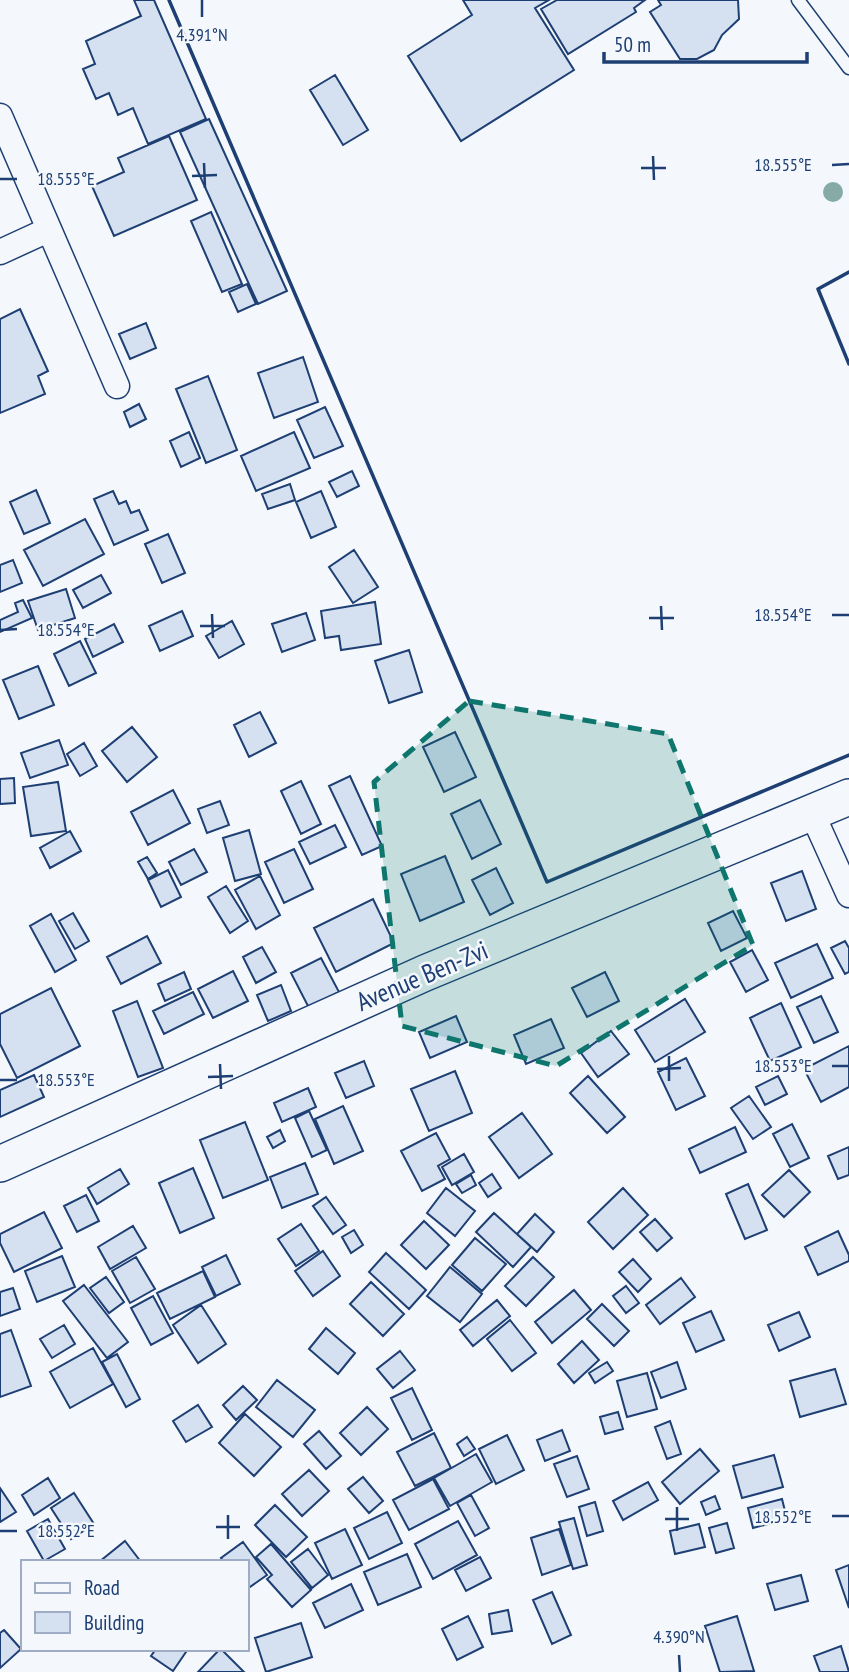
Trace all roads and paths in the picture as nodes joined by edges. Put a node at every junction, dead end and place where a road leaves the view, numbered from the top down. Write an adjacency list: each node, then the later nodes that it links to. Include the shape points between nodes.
1 (798, 0): 2 (lane)
2 (849, 68)
3 (0, 116): 4 (street)
4 (48, 230): 5 (street); 6 (street)
5 (0, 252)
6 (117, 386)
7 (849, 797): 8 (street, Avenue Ben-Zvi)
8 (812, 813): 9 (street); 10 (street, Avenue Ben-Zvi, via 425,973)
9 (849, 895)
10 (0, 1164)

